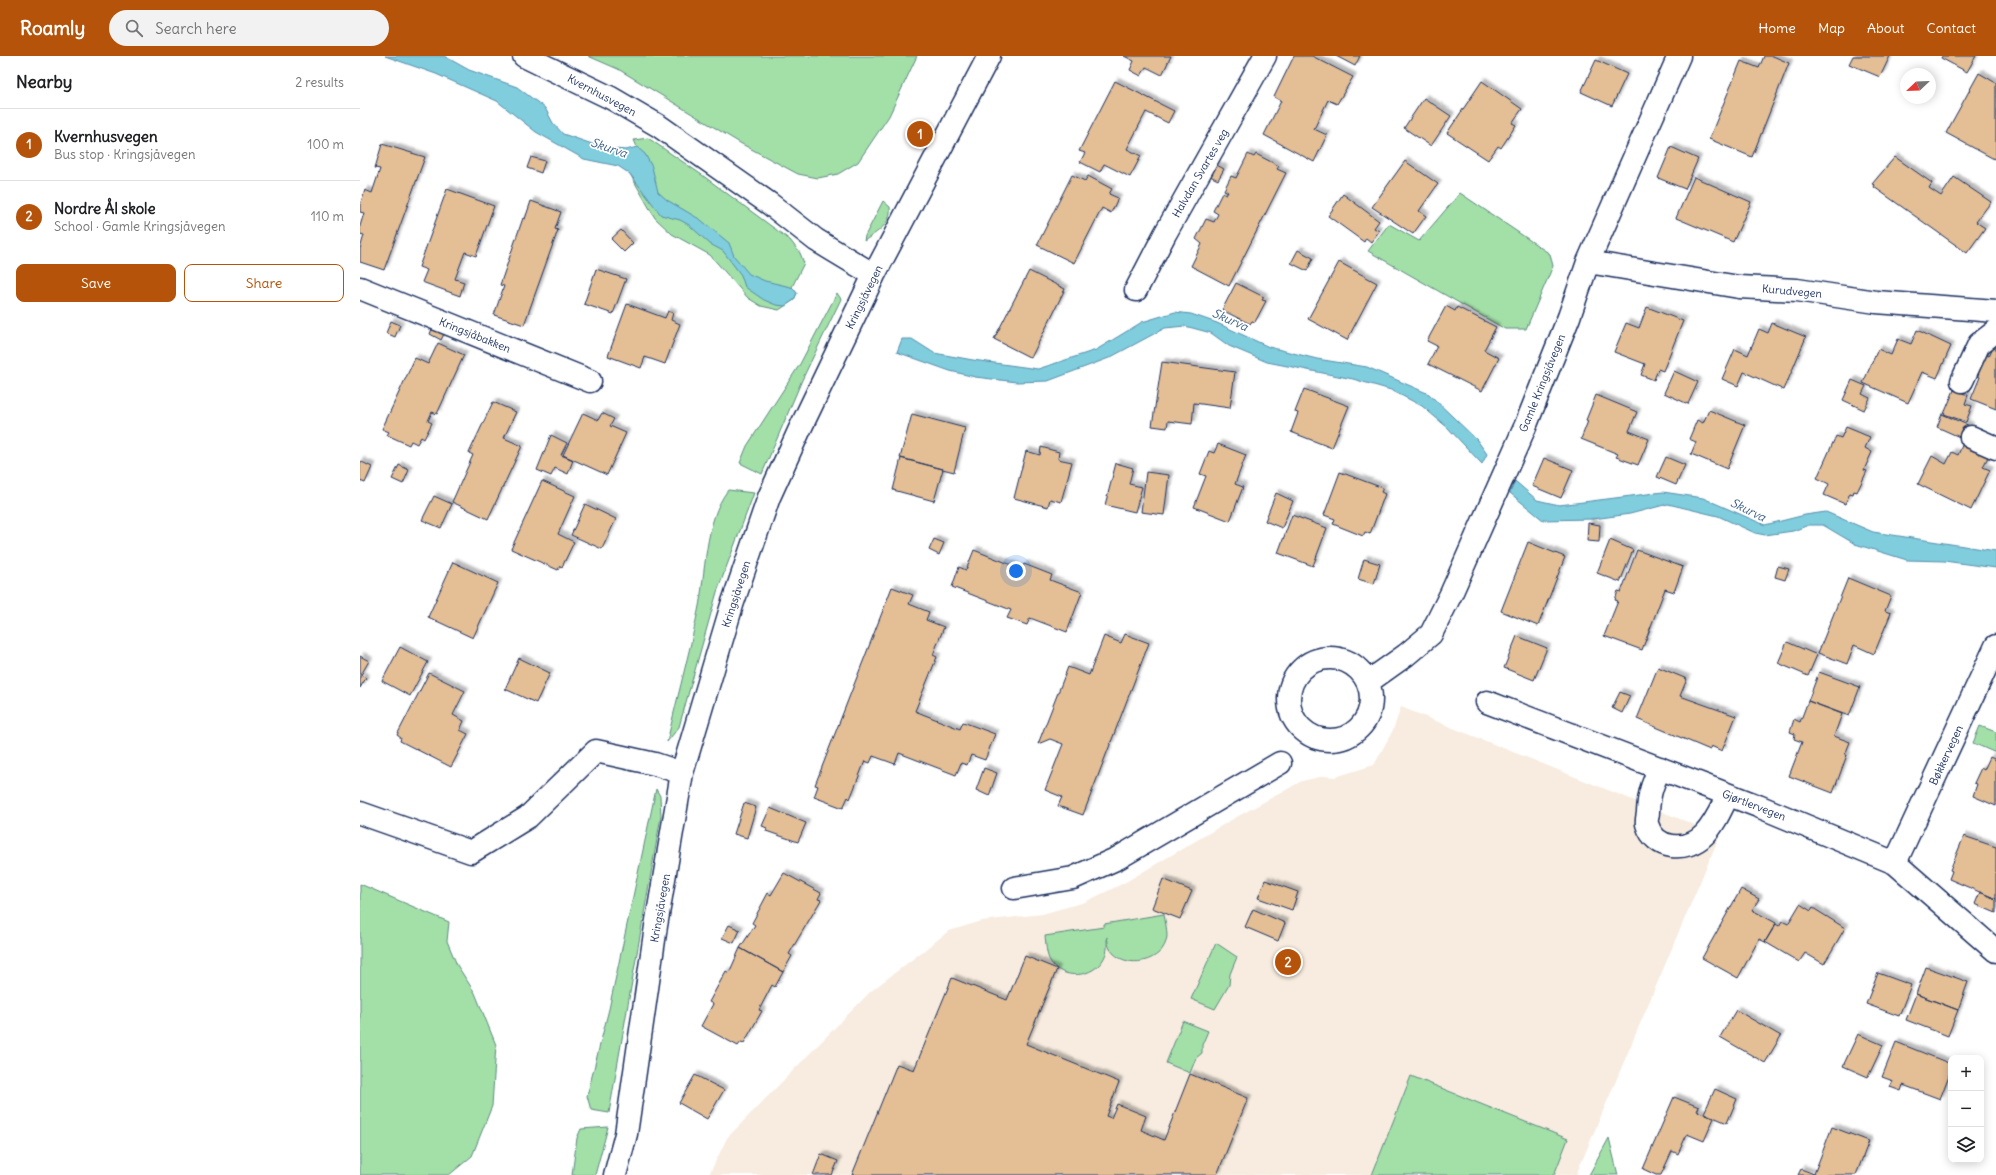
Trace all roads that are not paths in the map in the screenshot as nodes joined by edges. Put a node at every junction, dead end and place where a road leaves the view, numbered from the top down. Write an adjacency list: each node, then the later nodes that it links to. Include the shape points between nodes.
1 (524, 56): 6 (street, Kvernhusvegen, via 611,98 659,126 770,204 816,240)
2 (989, 56): 6 (street, Kringsjåvegen)
3 (1265, 56): 8 (street, Halvdan Svartes veg)
4 (1679, 56): 5 (street, Gamle Kringsjåvegen)
5 (1588, 262): 9 (street, Kurudvegen, via 1739,287 1797,290 1876,302); 16 (street, Gamle Kringsjåvegen, via 1525,427 1431,634)
6 (874, 275): 20 (street, Kringsjåvegen, via 769,498 732,605)
7 (360, 288): 11 (street, Kringsjåbakken)
8 (1136, 290)
9 (1996, 311)
10 (1996, 331): 12 (street, via 1979,344)
11 (590, 381)
12 (1962, 381)
13 (1971, 437): 14 (street)
14 (1996, 448)
15 (1996, 646): 23 (street, Bøkkervegen)
16 (1368, 682)
17 (1487, 702): 19 (street, Gjørtlervegen)
18 (1280, 764): 24 (street, via 1118,858 1073,878)
19 (1660, 768): 21 (street, Gjørtlervegen); 21 (street, via 1649,793 1647,824 1656,839 1671,847 1687,846 1704,835)
20 (682, 773): 22 (street, via 655,764 596,752 528,817 471,852); 26 (street, Kringsjåvegen, via 656,926 626,1134)
21 (1728, 795): 23 (street, Gjørtlervegen)
22 (360, 813)
23 (1895, 863): 25 (street, Gjørtlervegen)
24 (1014, 888)
25 (1996, 952)
26 (615, 1175)

